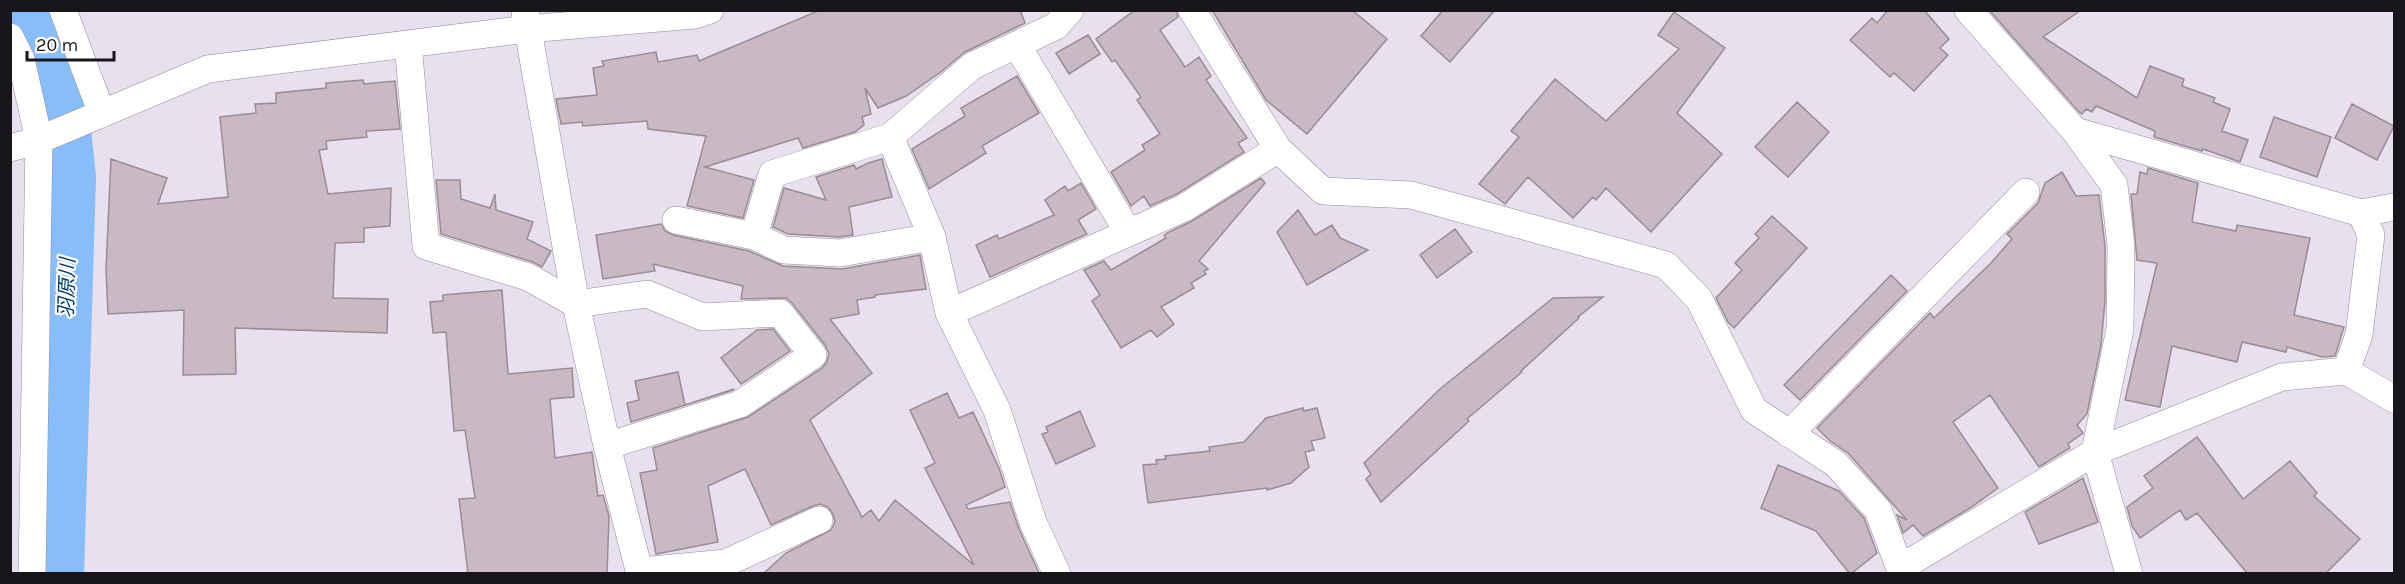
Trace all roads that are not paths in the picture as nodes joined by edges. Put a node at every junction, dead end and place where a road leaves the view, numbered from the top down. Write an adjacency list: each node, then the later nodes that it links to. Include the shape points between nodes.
1 (63, 10): 10 (street)
2 (710, 10): 6 (street, via 695,15)
3 (1070, 10): 9 (street, via 1056,26)
4 (1192, 10): 15 (street)
5 (1968, 10): 11 (street)
6 (526, 20): 8 (street); 23 (street)
7 (10, 37): 12 (street)
8 (408, 44): 10 (street, via 207,69); 23 (street, via 426,246 528,276)
9 (1017, 45): 13 (street, via 972,66); 20 (street)
10 (93, 118): 12 (street)
11 (2075, 131): 18 (street); 29 (street, via 2114,185 2121,244 2120,329)
12 (46, 137): 14 (street); 34 (street)
13 (890, 137): 21 (street, via 772,174); 22 (street)
14 (10, 148)
15 (1278, 149): 20 (street, via 1184,208); 27 (street, via 1323,191 1411,195 1666,265 1699,299 1754,410)
16 (2026, 192): 27 (street)
17 (2394, 207): 18 (street)
18 (2361, 213): 25 (street, via 2371,235 2359,335)
19 (676, 220): 21 (street)
20 (1128, 232): 24 (street)
21 (754, 236): 22 (street, via 784,250 840,252)
22 (932, 237): 24 (street)
23 (576, 304): 28 (street); 28 (street, via 647,294 703,317 780,313 813,355 740,404)
24 (949, 313): 35 (street, via 998,410 1034,522)
25 (2346, 371): 26 (street); 29 (street, via 2282,377)
26 (2394, 399)
27 (1789, 434): 32 (street, via 1836,464 1878,510)
28 (608, 446): 33 (street)
29 (2094, 452): 32 (street); 36 (street)
30 (819, 520): 31 (street)
31 (732, 568): 33 (street)
32 (1901, 571)
33 (640, 572)
34 (32, 573)
35 (1057, 573)
36 (2129, 573)

